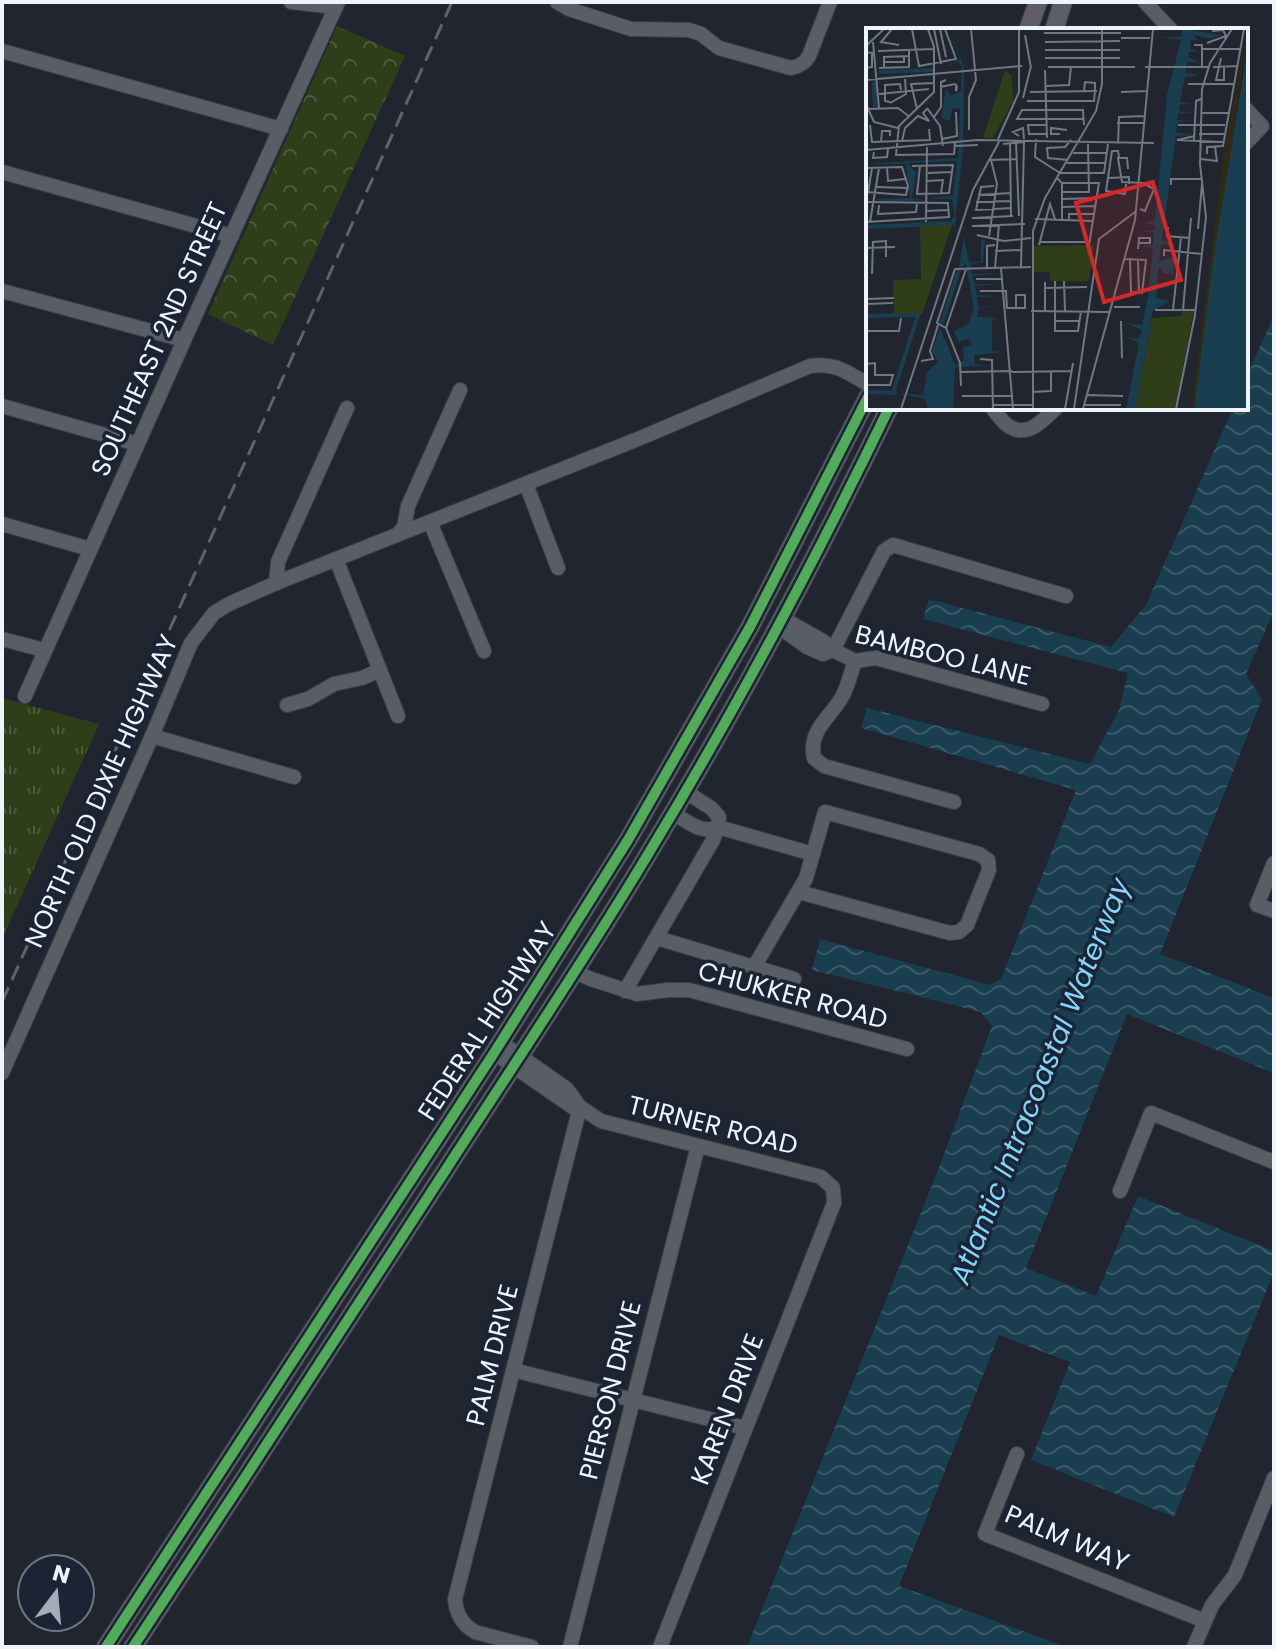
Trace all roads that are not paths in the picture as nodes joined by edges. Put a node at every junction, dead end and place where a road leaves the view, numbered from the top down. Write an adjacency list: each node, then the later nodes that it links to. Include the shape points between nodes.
1 (291, 2): 7 (street)
2 (557, 2): 3 (street, via 631,29 689,30 719,48 791,68 809,56)
3 (830, 2)
4 (1038, 2): 8 (main road)
5 (1063, 2): 9 (main road)
6 (1145, 2): 10 (street)
7 (337, 4): 13 (street, SOUTHEAST 2ND STREET)
8 (1029, 28)
9 (1055, 28)
10 (1169, 28)
11 (2, 51): 13 (street)
12 (1248, 111): 14 (street, via 1262,126)
13 (281, 129): 16 (street, SOUTHEAST 2ND STREET)
14 (1248, 141)
15 (2, 172): 16 (street)
16 (232, 236): 18 (street, SOUTHEAST 2ND STREET)
17 (2, 291): 18 (street)
18 (184, 340): 27 (street, SOUTHEAST 2ND STREET)
19 (866, 383): 28 (street, NORTH OLD DIXIE HIGHWAY, via 837,367 810,366)
20 (460, 390): 31 (street)
21 (866, 401): 35 (main road, FEDERAL HIGHWAY)
22 (2, 406): 27 (street)
23 (347, 408): 36 (street, via 278,562)
24 (888, 410): 38 (main road, FEDERAL HIGHWAY)
25 (994, 410): 26 (street, via 1010,428 1025,431)
26 (1054, 410)
27 (137, 444): 32 (street, SOUTHEAST 2ND STREET)
28 (526, 484): 29 (street, NORTH OLD DIXIE HIGHWAY); 34 (street)
29 (430, 522): 31 (street, NORTH OLD DIXIE HIGHWAY); 43 (street)
30 (2, 524): 32 (street)
31 (398, 534): 33 (street, NORTH OLD DIXIE HIGHWAY)
32 (90, 549): 41 (street, SOUTHEAST 2ND STREET)
33 (336, 559): 36 (street, NORTH OLD DIXIE HIGHWAY); 45 (street)
34 (558, 568)
35 (775, 581): 38 (main road, via 770,609 771,617); 39 (main road, FEDERAL HIGHWAY)
36 (276, 583): 51 (street, NORTH OLD DIXIE HIGHWAY, via 208,619 191,643)
37 (1066, 596): 42 (street, via 893,545 884,551)
38 (780, 622): 42 (street, BAMBOO LANE, via 807,647 823,654); 46 (main road, FEDERAL HIGHWAY)
39 (750, 627): 46 (main road, via 756,638); 66 (main road, FEDERAL HIGHWAY, via 628,840)
40 (2, 639): 41 (street)
41 (44, 650): 47 (street, SOUTHEAST 2ND STREET)
42 (833, 650): 44 (street, BAMBOO LANE)
43 (484, 651)
44 (855, 661): 48 (street, BAMBOO LANE, via 876,658); 54 (street, via 841,698 814,739 814,758 824,766)
45 (380, 670): 49 (street); 50 (street)
46 (752, 673): 53 (main road, FEDERAL HIGHWAY)
47 (25, 696)
48 (1042, 704)
49 (287, 705)
50 (398, 716)
51 (152, 736): 52 (street); 69 (street, NORTH OLD DIXIE HIGHWAY)
52 (294, 777)
53 (686, 792): 55 (main road, FEDERAL HIGHWAY); 56 (street, via 711,808 719,817)
54 (954, 802)
55 (673, 813): 56 (street, via 701,829); 63 (main road, FEDERAL HIGHWAY)
56 (718, 827): 57 (street); 61 (street)
57 (813, 854): 59 (street); 59 (street, via 825,812 979,854 988,860 989,870 967,925 959,932)
58 (1274, 863): 60 (street, via 1257,905)
59 (799, 892): 62 (street)
60 (1274, 911)
61 (657, 938): 62 (street); 65 (street)
62 (754, 967): 64 (street)
63 (575, 972): 65 (street, CHUKKER ROAD); 68 (main road, FEDERAL HIGHWAY)
64 (794, 979)
65 (625, 991): 67 (street, CHUKKER ROAD, via 689,990)
66 (497, 1048): 68 (street, TURNER ROAD); 75 (main road, FEDERAL HIGHWAY)
67 (907, 1049)
68 (516, 1061): 70 (street, TURNER ROAD, via 574,1108); 80 (main road, FEDERAL HIGHWAY)
69 (2, 1073)
70 (580, 1107): 71 (street, TURNER ROAD, via 601,1121); 76 (street, PALM DRIVE)
71 (698, 1146): 73 (street, TURNER ROAD, via 821,1177); 77 (street, PIERSON DRIVE)
72 (1274, 1162): 74 (street, via 1151,1113)
73 (833, 1188): 79 (street, KAREN DRIVE, via 834,1203)
74 (1120, 1191)
75 (342, 1284): 78 (main road, FEDERAL HIGHWAY); 80 (main road, via 346,1297 341,1315 275,1417)
76 (513, 1370): 77 (street); 89 (street, PALM DRIVE, via 455,1599 462,1622 475,1632)
77 (633, 1401): 79 (street); 90 (street, PIERSON DRIVE)
78 (247, 1428): 83 (main road, FEDERAL HIGHWAY); 84 (main road, via 239,1457 202,1512 199,1531)
79 (745, 1428): 91 (street, KAREN DRIVE)
80 (270, 1440): 84 (main road, FEDERAL HIGHWAY)
81 (1017, 1454): 86 (street, PALM WAY, via 985,1534)
82 (1274, 1478): 86 (street, via 1235,1575)
83 (177, 1536): 85 (main road, via 184,1553); 87 (main road, FEDERAL HIGHWAY)
84 (205, 1539): 85 (main road, FEDERAL HIGHWAY)
85 (179, 1578): 88 (main road, FEDERAL HIGHWAY)
86 (1205, 1621): 92 (street)
87 (106, 1647)
88 (133, 1647)
89 (532, 1647)
90 (570, 1647)
91 (660, 1647)
92 (1194, 1647)

